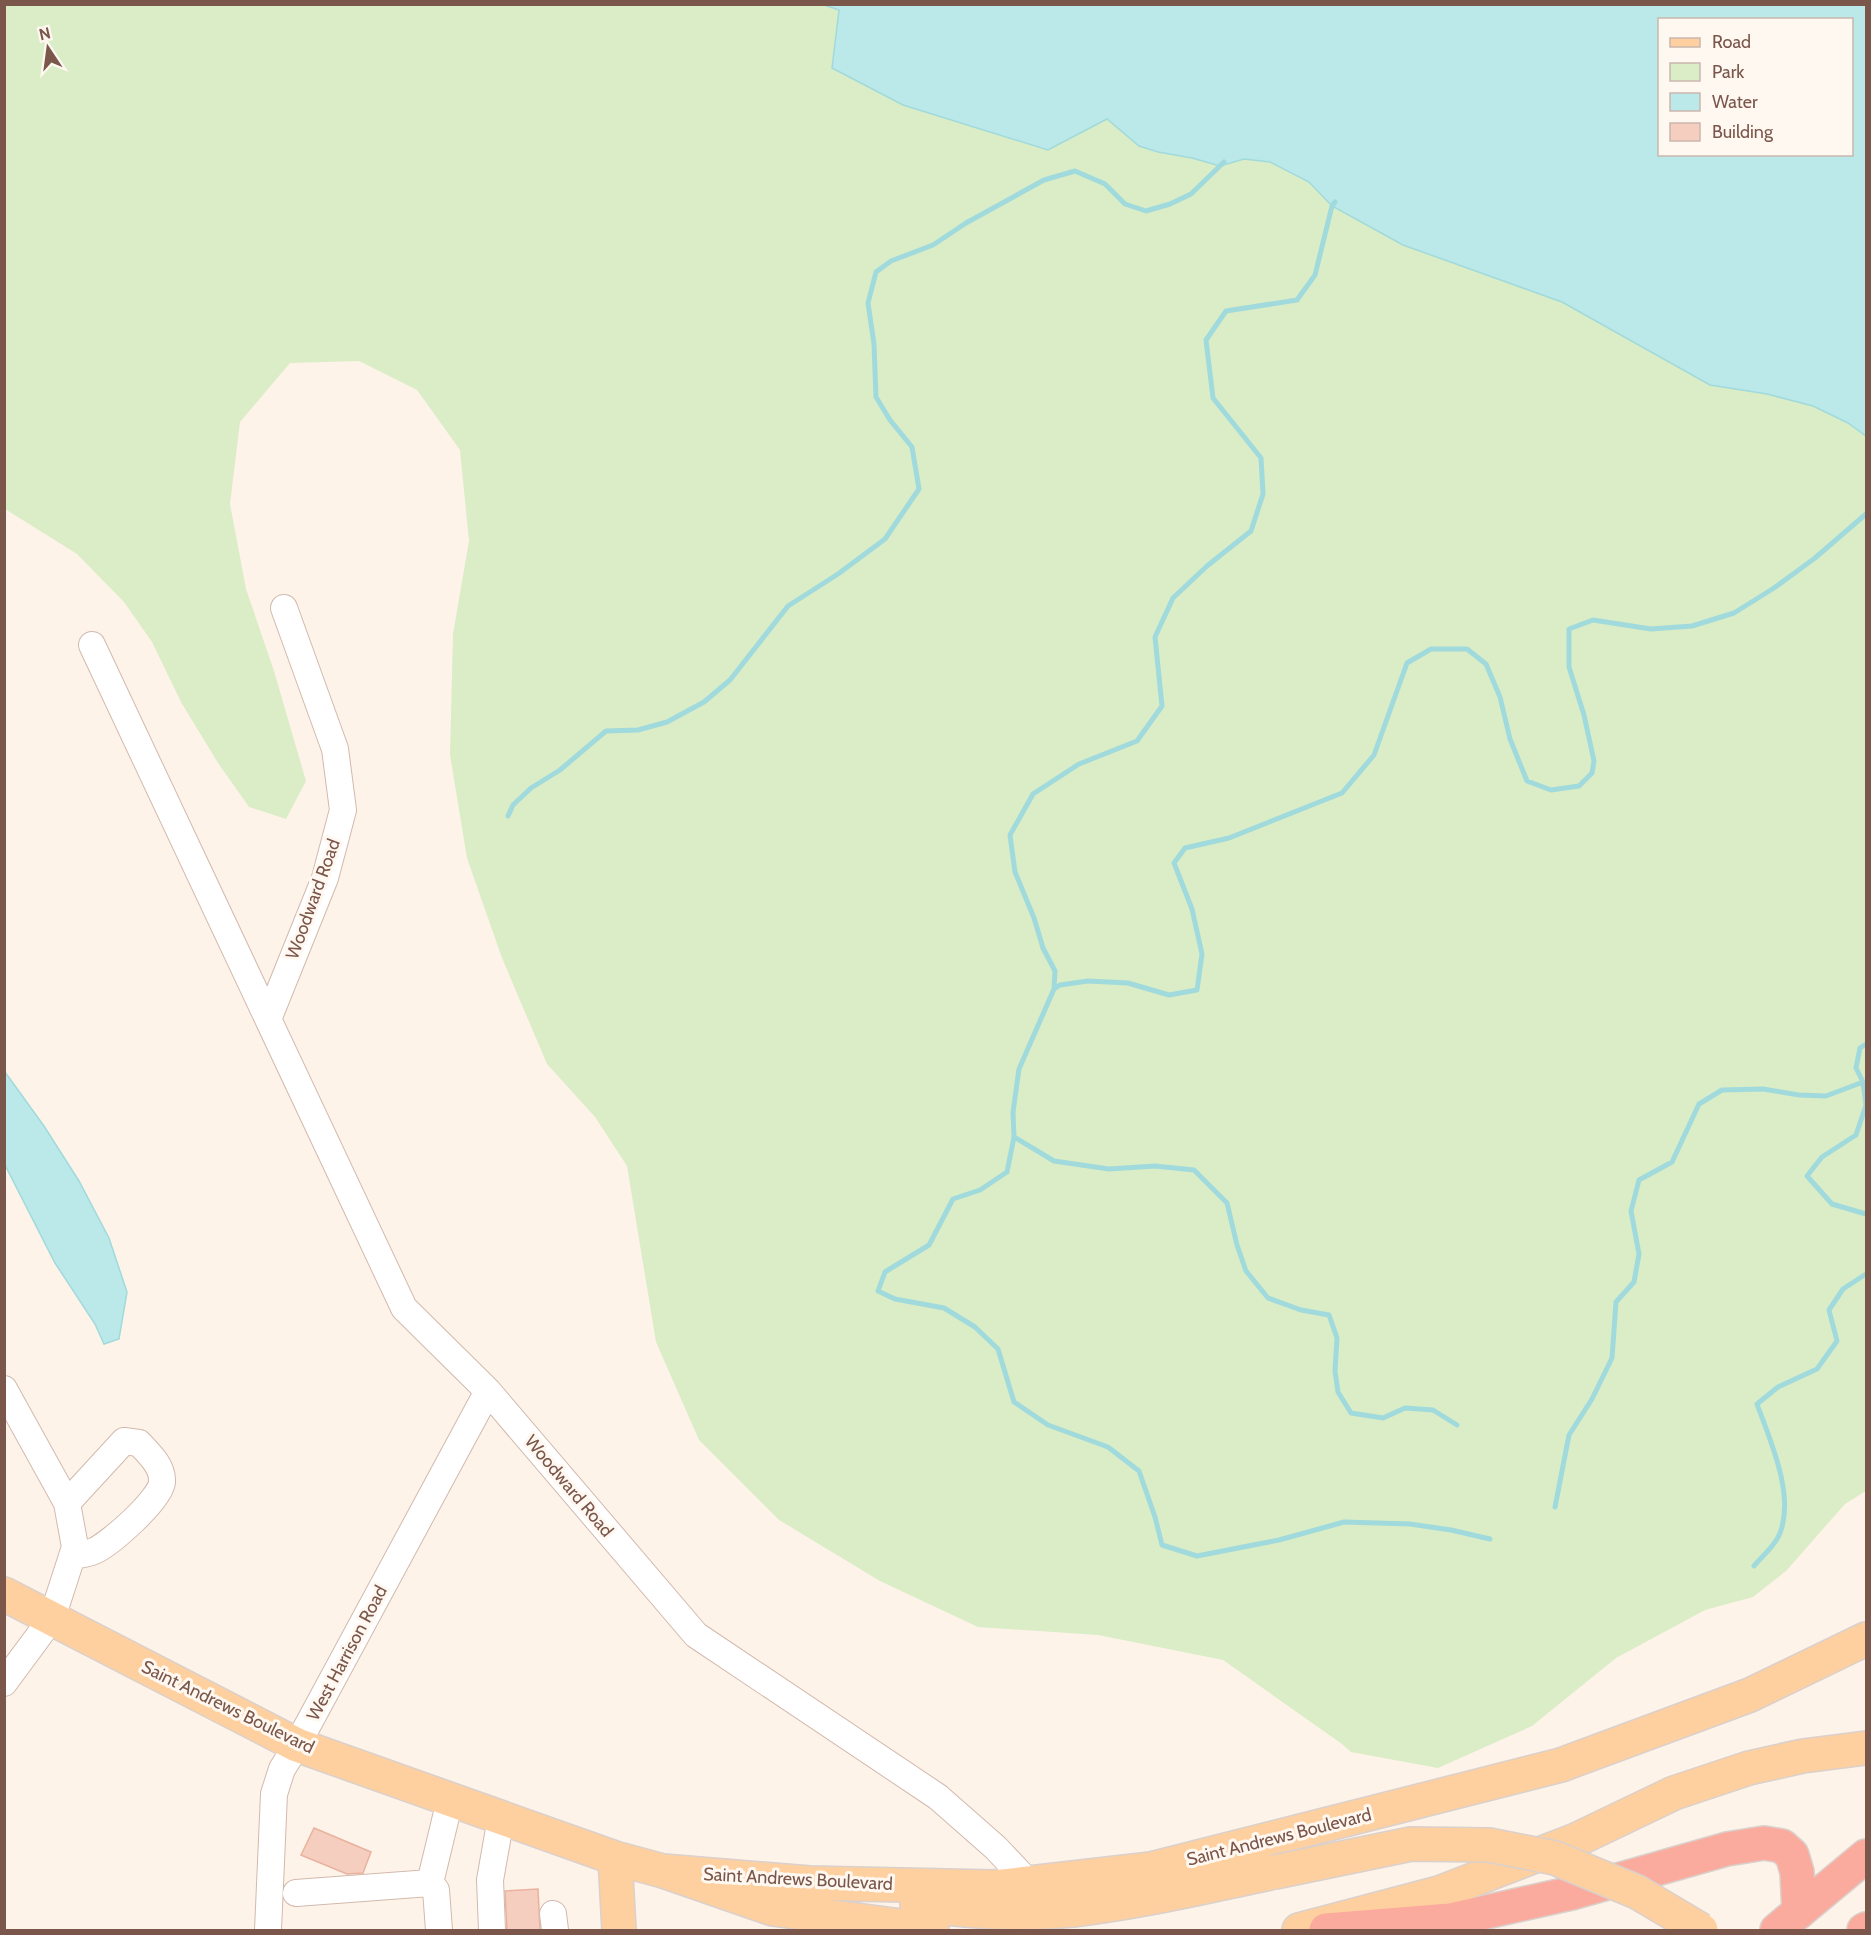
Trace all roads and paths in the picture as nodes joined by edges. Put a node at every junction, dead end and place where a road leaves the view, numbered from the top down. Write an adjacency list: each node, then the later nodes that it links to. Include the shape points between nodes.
1 (284, 608): 3 (street, Woodward Road, via 335,749 343,810 325,878)
2 (92, 645): 3 (street, Woodward Road)
3 (269, 1017): 5 (street, Woodward Road, via 404,1308)
4 (4, 1389): 6 (street)
5 (488, 1391): 12 (street, West Harrison Road); 16 (street, Woodward Road, via 696,1635 938,1797)
6 (67, 1503): 7 (street, via 75,1547); 7 (street, via 124,1441 139,1443 157,1464 162,1481 152,1503 96,1550)
7 (72, 1556): 9 (street)
8 (4, 1594): 9 (main road, Saint Andrews Boulevard)
9 (52, 1618): 11 (street); 12 (main road, Saint Andrews Boulevard)
10 (1866, 1639): 22 (main road, Saint Andrews Boulevard, via 1750,1695 1561,1766 1151,1869)
11 (4, 1683)
12 (297, 1745): 14 (main road, Saint Andrews Boulevard); 27 (street, West Harrison Road, via 282,1769 274,1794)
13 (1866, 1748): 33 (main road, via 1749,1768 1674,1793 1576,1840 1440,1893)
14 (450, 1800): 15 (main road, Saint Andrews Boulevard); 20 (street)
15 (501, 1818): 18 (main road, Saint Andrews Boulevard); 29 (street, via 490,1880)
16 (996, 1848): 22 (street, Woodward Road); 23 (street)
17 (1866, 1856): 26 (highway)
18 (615, 1858): 19 (main road, Saint Andrews Boulevard); 30 (main road)
19 (663, 1871): 21 (main road, Saint Andrews Boulevard); 25 (main road, Saint Andrews Boulevard)
20 (430, 1883): 24 (street); 28 (street, via 436,1890)
21 (810, 1883): 23 (main road, Saint Andrews Boulevard); 35 (main road, bridge, via 920,1905 987,1912 1071,1910 1157,1897 1411,1844 1489,1845 1555,1858 1637,1892)
22 (1029, 1883): 23 (main road, Saint Andrews Boulevard)
23 (994, 1887)
24 (296, 1893)
25 (773, 1909): 31 (main road); 32 (main road, Saint Andrews Boulevard)
26 (1788, 1921): 34 (highway, via 1797,1872 1792,1855 1782,1846 1764,1843 1450,1920)
27 (268, 1930)
28 (439, 1930)
29 (492, 1930)
30 (619, 1930)
31 (827, 1930)
32 (932, 1930)
33 (1299, 1930)
34 (1326, 1930)
35 (1701, 1930)

